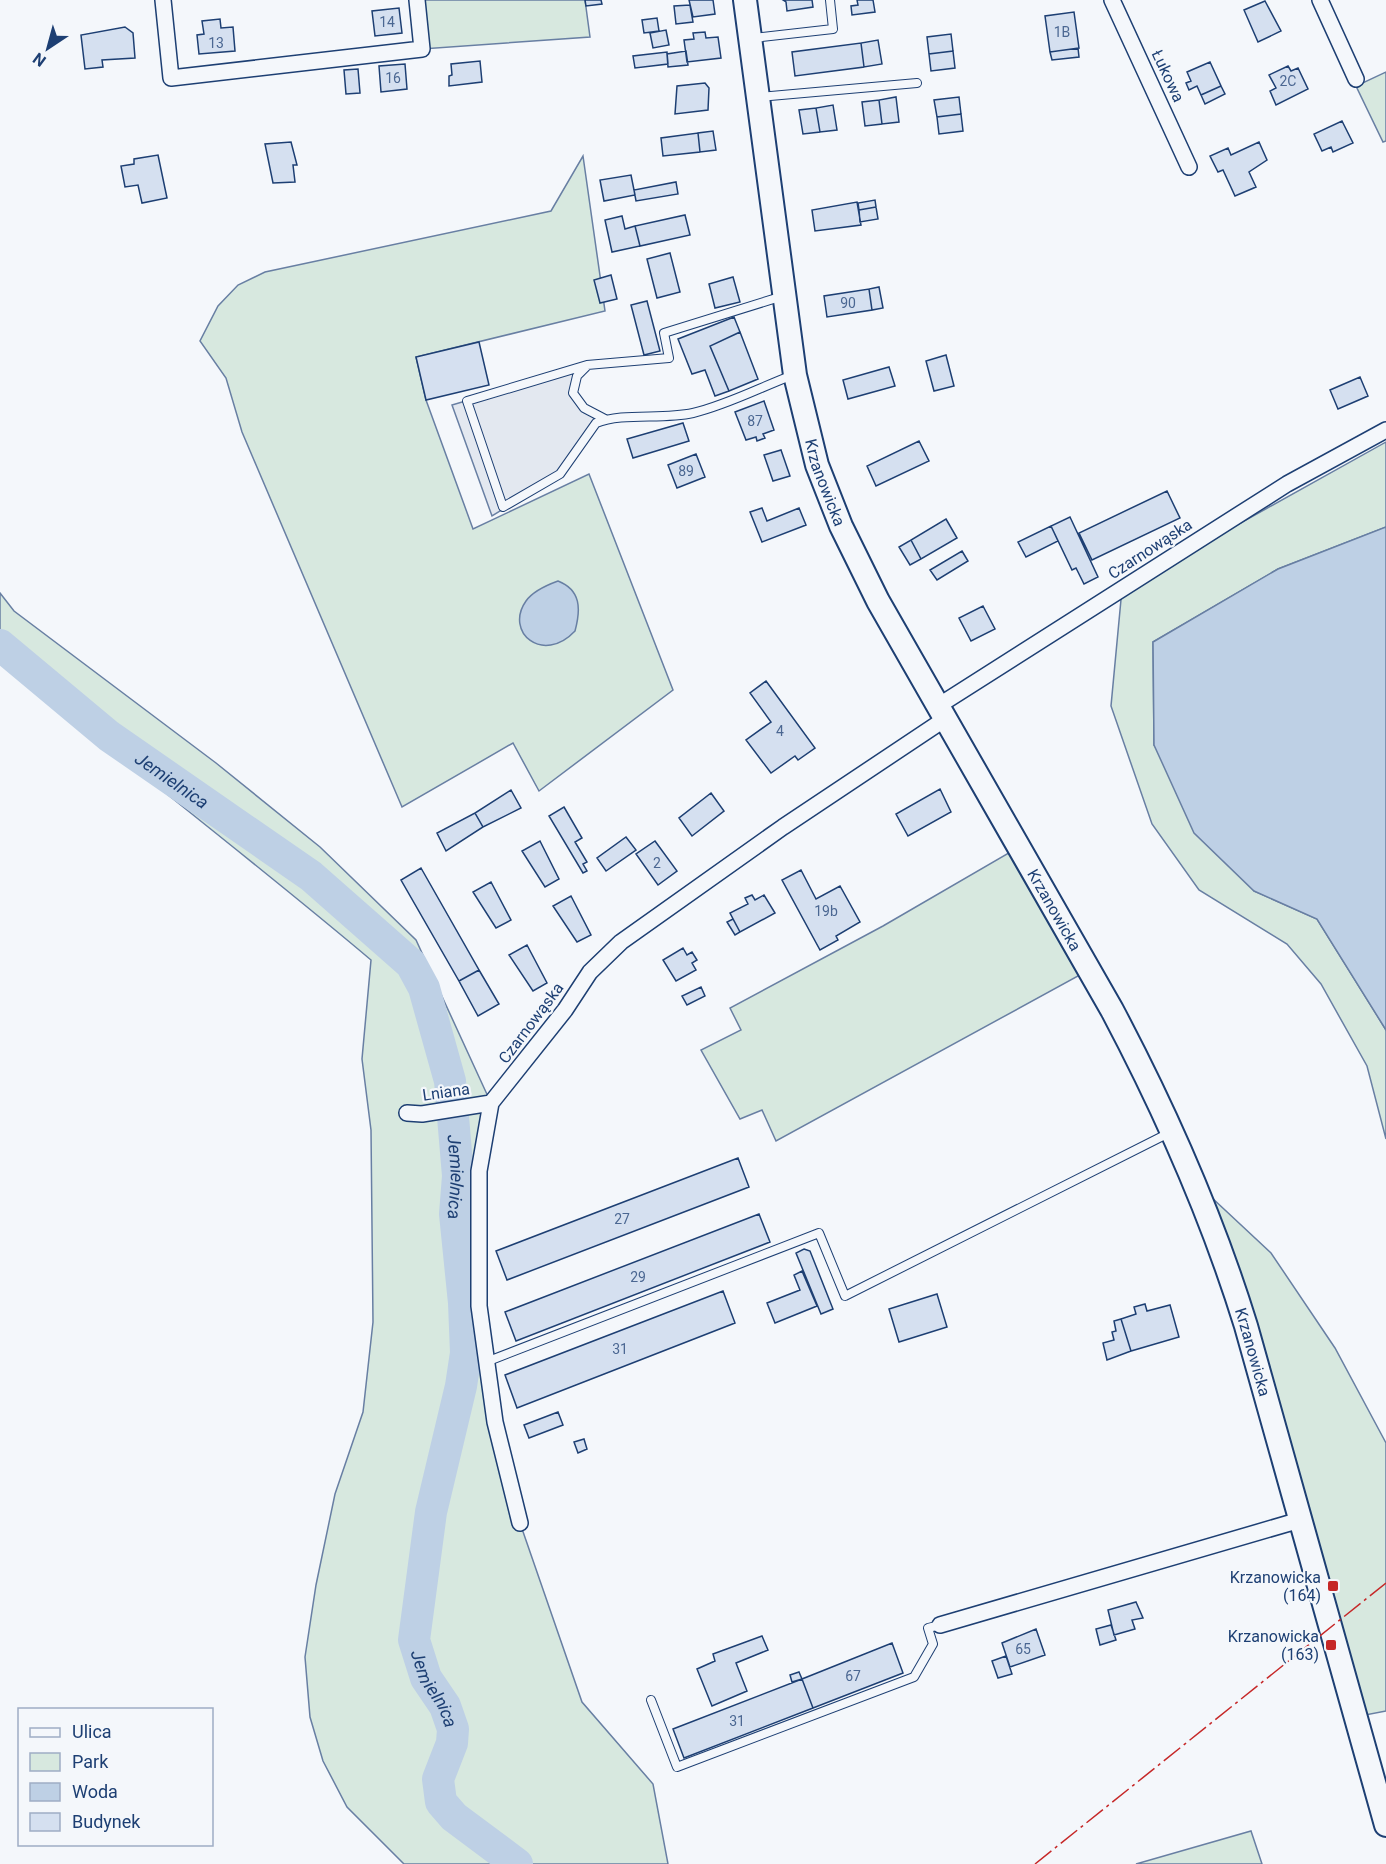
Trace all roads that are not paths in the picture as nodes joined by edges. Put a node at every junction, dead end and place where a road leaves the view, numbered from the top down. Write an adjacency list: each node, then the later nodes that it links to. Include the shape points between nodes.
1 (163, 0): 2 (street, via 171,78 422,49)
2 (417, 0)
3 (745, 0): 7 (street, Krzanowicka)
4 (830, 0): 7 (lane, via 833,29)
5 (1112, 0): 11 (street, Łukowa)
6 (1320, 0): 8 (street)
7 (750, 39): 10 (street, Krzanowicka)
8 (1356, 79)
9 (917, 83): 10 (lane)
10 (757, 97): 12 (street, Krzanowicka)
11 (1188, 167)
12 (783, 296): 13 (lane, via 664,333 669,358); 14 (street, Krzanowicka)
13 (586, 365): 15 (lane, via 577,376 573,393 584,408); 15 (lane, via 467,400 504,507 560,474 596,423)
14 (795, 375): 15 (lane, via 693,413); 17 (street, Krzanowicka, via 817,465 841,526)
15 (605, 419)
16 (1386, 430): 17 (street, Czarnowąska, via 1277,490)
17 (941, 712): 18 (street, Czarnowąska, via 621,942 591,972); 20 (street, Krzanowicka, via 1112,1010)
18 (491, 1103): 19 (street, Lniana); 21 (street, Czarnowąska, via 479,1171 478,1306)
19 (407, 1113)
20 (1173, 1131): 21 (lane, via 845,1296 819,1233); 22 (street, Krzanowicka, via 1232,1279)
21 (486, 1362): 23 (street, Czarnowąska, via 495,1422)
22 (1300, 1520): 24 (street); 26 (street, Krzanowicka)
23 (520, 1523)
24 (940, 1625): 25 (lane, via 928,1628 933,1644 914,1677 677,1767)
25 (651, 1700)
26 (1381, 1793): 27 (street, Krzanowicka)
27 (1386, 1825)

